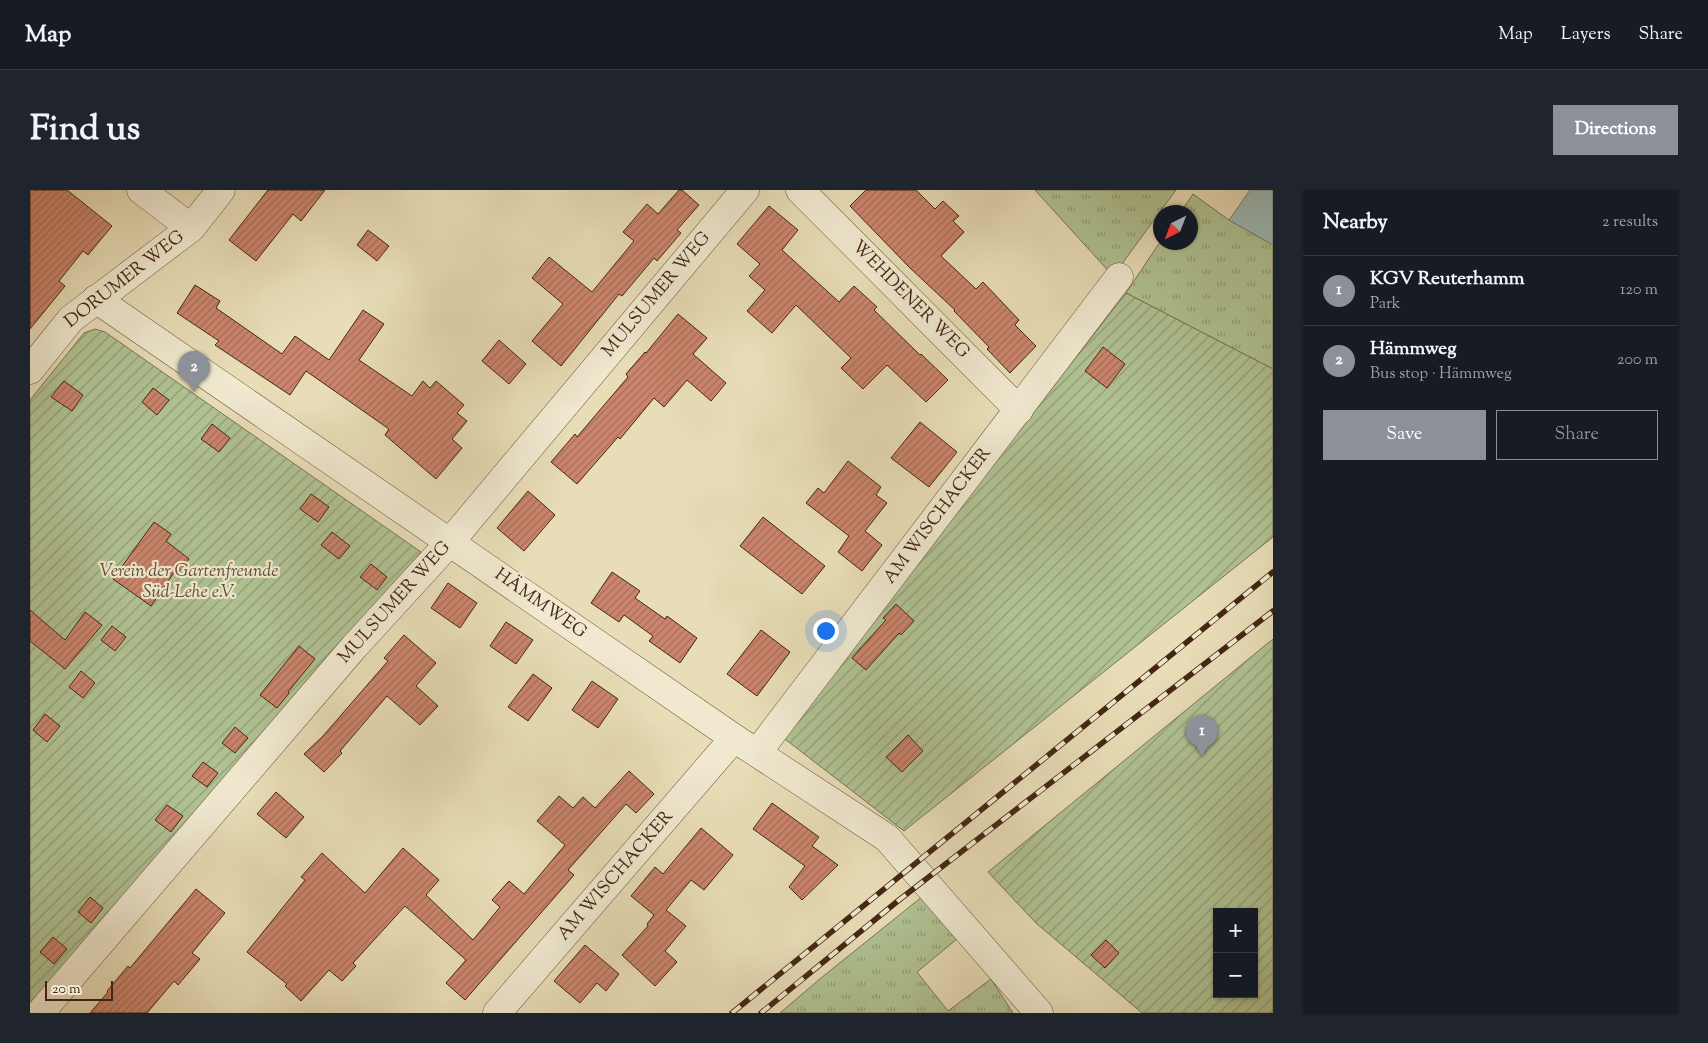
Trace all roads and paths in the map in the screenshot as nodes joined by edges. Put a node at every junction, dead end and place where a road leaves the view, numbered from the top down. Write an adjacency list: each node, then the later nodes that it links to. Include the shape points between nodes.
1 (141, 190): 5 (street)
2 (221, 190): 5 (street, DORUMER WEG)
3 (745, 190): 10 (street, MULSUMER WEG)
4 (800, 190): 9 (street, WEHDENER WEG)
5 (190, 228): 7 (street, DORUMER WEG)
6 (1119, 278): 9 (street, AM WISCHACKER)
7 (96, 299): 8 (street, DORUMER WEG, via 71,319); 10 (street, HÄMMWEG)
8 (30, 370)
9 (1019, 410): 12 (street, AM WISCHACKER)
10 (450, 542): 11 (street, HÄMMWEG); 13 (street, MULSUMER WEG, via 354,647)
11 (734, 738): 12 (street, HÄMMWEG); 14 (street, AM WISCHACKER)
12 (757, 753): 15 (street, HÄMMWEG, via 887,838)
13 (40, 1013)
14 (497, 1013)
15 (1039, 1013)

